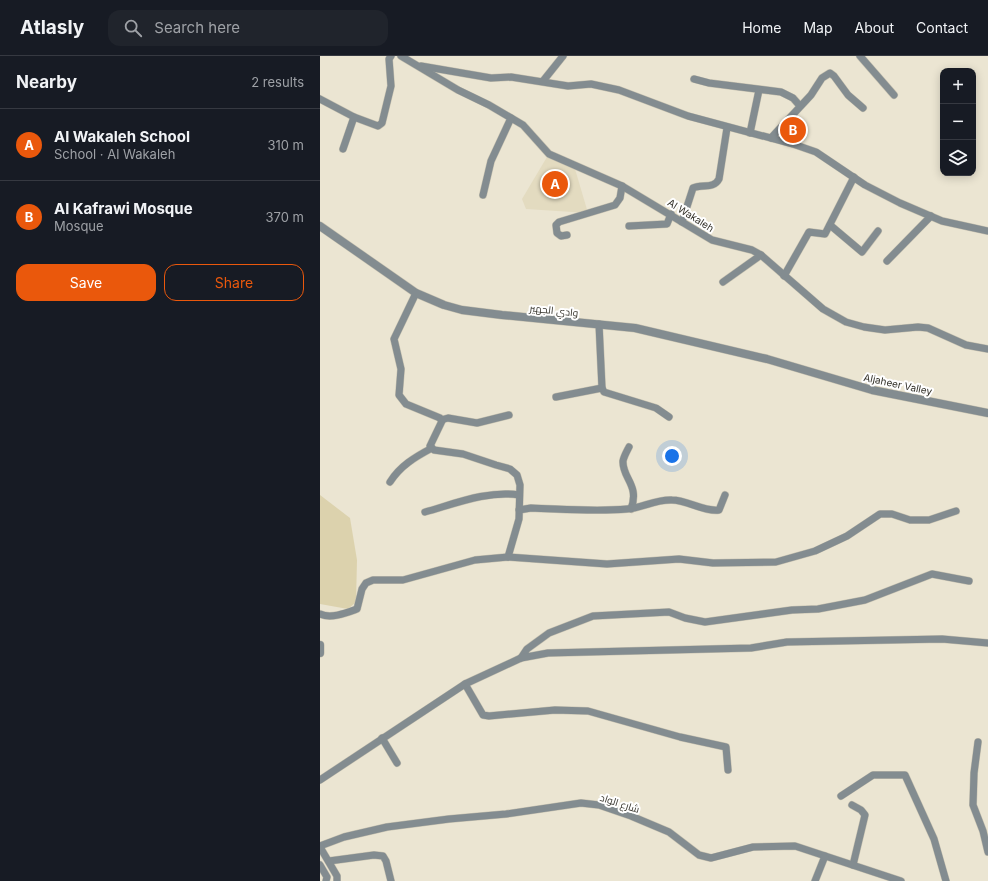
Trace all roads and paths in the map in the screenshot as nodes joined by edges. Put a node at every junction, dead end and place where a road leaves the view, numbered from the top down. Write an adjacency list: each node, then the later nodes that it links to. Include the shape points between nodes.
1 (391, 56): 13 (street, via 391,86 382,123 378,126)
2 (401, 56): 5 (street, Al Wakaleh)
3 (563, 56): 7 (street)
4 (860, 56): 9 (street)
5 (417, 66): 7 (street, via 491,78 511,77); 14 (street, Al Wakaleh)
6 (694, 79): 8 (street)
7 (544, 82): 15 (street, via 568,86 591,84 619,90)
8 (759, 90): 11 (street, via 781,92 793,98); 16 (street)
9 (894, 94)
10 (320, 99): 13 (street)
11 (800, 106): 12 (street, via 822,78 830,73); 17 (street)
12 (863, 108)
13 (354, 117): 18 (street)
14 (511, 118): 20 (street, Al Wakaleh, via 523,125 549,154); 21 (street, via 491,161)
15 (727, 128): 16 (street); 24 (street, via 719,179 712,186 701,184 694,188)
16 (750, 133): 17 (street)
17 (771, 138): 19 (street, via 816,152)
18 (343, 149)
19 (854, 177): 23 (street, via 900,203); 25 (street)
20 (622, 186): 22 (street, Al Wakaleh); 30 (street, via 620,198 615,205 559,222 556,225 557,233 561,236)
21 (483, 195)
22 (671, 214): 24 (street, Al Wakaleh); 27 (street, via 667,224)
23 (931, 216): 29 (street, via 942,221); 32 (street)
24 (682, 222): 31 (street, Al Wakaleh, via 712,240 752,250)
25 (830, 225): 28 (street, via 862,252); 33 (street, via 825,234 809,232)
26 (320, 226): 35 (street, وادي الجهير)
27 (629, 226)
28 (878, 231)
29 (988, 231)
30 (567, 235)
31 (761, 255): 33 (street, Al Wakaleh); 34 (street)
32 (887, 261)
33 (784, 276): 37 (street, Al Wakaleh, via 824,309 846,322 885,330 928,328 966,345)
34 (723, 282)
35 (416, 293): 36 (street, وادي الجهير, via 462,310); 44 (street, via 394,339 401,369 399,395 406,404)
36 (599, 324): 38 (street, وادي الجهير, via 635,328 703,343); 39 (street)
37 (988, 349)
38 (804, 371): 41 (street, Aljaheer Valley, via 872,390)
39 (602, 388): 40 (street); 43 (street, via 604,392 656,408)
40 (556, 398)
41 (988, 413)
42 (509, 415): 44 (street, via 477,423 448,418)
43 (669, 417)
44 (441, 420): 46 (street, via 430,446)
45 (629, 447): 50 (street, via 623,459 623,466 632,483 634,500)
46 (432, 448): 47 (street, via 396,472); 48 (street, via 463,454 510,469 517,475)
47 (390, 482)
48 (519, 495): 51 (street); 53 (street, via 505,493)
49 (724, 495): 50 (street, via 719,510 671,500)
50 (631, 509): 51 (street)
51 (520, 510): 54 (street)
52 (956, 511): 54 (street, via 929,520 910,520 892,514 880,514 815,551 776,562 713,563 680,559 607,564)
53 (425, 512)
54 (508, 557): 56 (street, via 475,560 403,580 373,580 366,583 362,589 356,609 342,614)
55 (969, 581): 60 (street, via 932,574 865,600 818,609 705,622 669,612 593,616 549,633 527,649)
56 (320, 614)
57 (988, 643): 60 (street, via 942,639 788,642 751,648 548,653)
58 (320, 645): 59 (street)
59 (320, 653)
60 (521, 658): 61 (street)
61 (465, 684): 62 (street); 65 (street, via 483,715 555,710 588,711 680,738 726,747)
62 (382, 738): 64 (street); 66 (street)
63 (978, 742): 70 (street, via 973,805)
64 (397, 763)
65 (728, 770)
66 (320, 780)
67 (841, 796): 80 (street, via 873,775 905,776 934,839)
68 (852, 805): 74 (street, via 865,815)
69 (320, 846): 71 (street, شارع الواد, via 344,837 387,827 581,803 598,805 669,832 699,855 711,858 753,847 795,846); 72 (street, شارع الواد)
70 (988, 852)
71 (825, 856): 74 (street, شارع الواد); 78 (street)
72 (329, 862): 76 (street, شارع الواد, via 338,876); 77 (street, via 383,856)
73 (320, 864): 75 (street)
74 (853, 864): 79 (street, شارع الواد)
75 (326, 881)
76 (337, 881)
77 (392, 881)
78 (815, 881)
79 (901, 881)
80 (946, 881)

